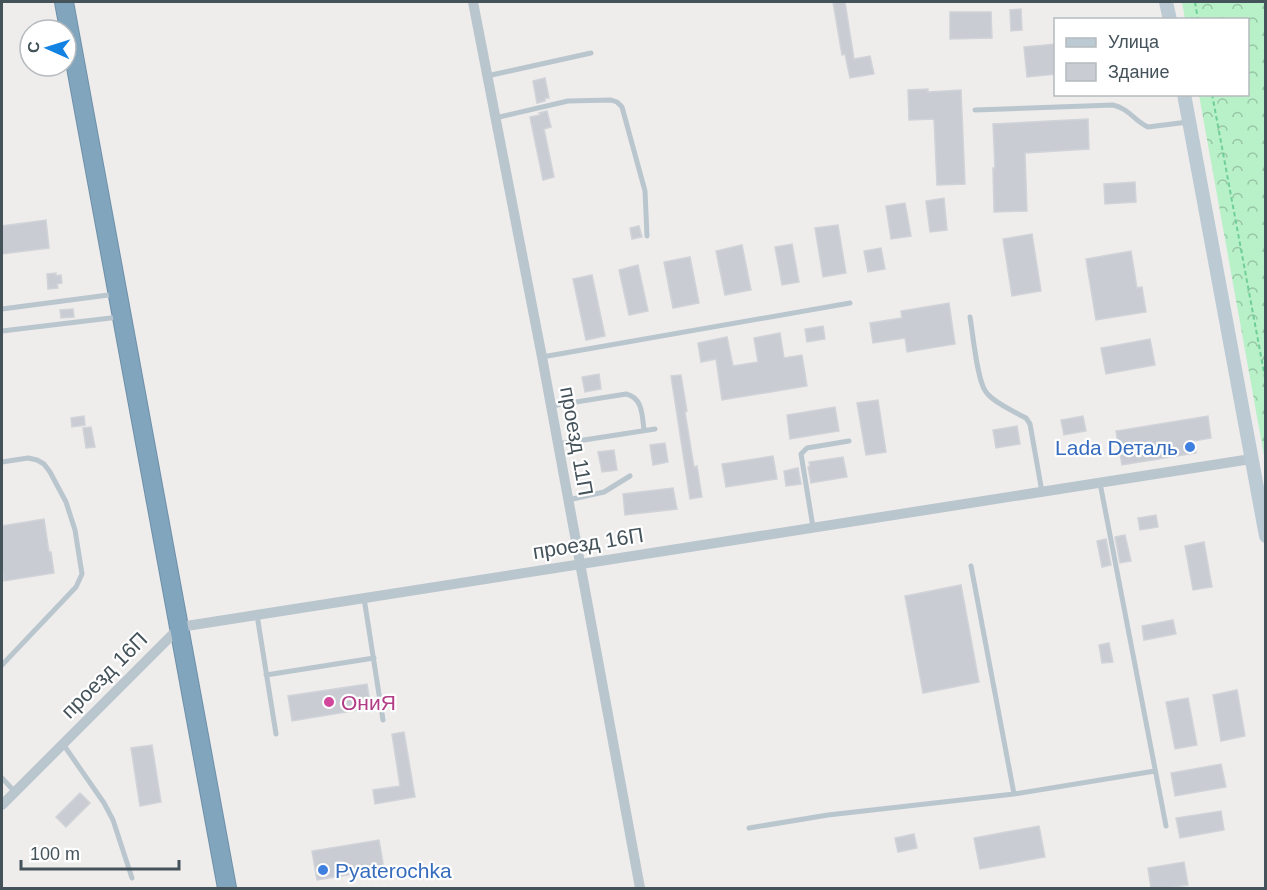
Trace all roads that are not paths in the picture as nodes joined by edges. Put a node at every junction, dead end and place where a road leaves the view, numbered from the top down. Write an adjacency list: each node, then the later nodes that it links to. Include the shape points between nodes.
1 (64, 2): 12 (highway)
2 (473, 2): 6 (street, проезд 11П)
3 (1166, 2): 4 (main road)
4 (1170, 18)
5 (591, 53): 6 (lane)
6 (487, 76): 9 (street, проезд 11П)
7 (1184, 96): 10 (main road)
8 (975, 110): 10 (lane, via 1113,105 1127,110 1144,125)
9 (495, 118): 11 (lane, via 568,101 617,102 622,107 645,191); 18 (street, проезд 11П)
10 (1189, 122): 24 (main road)
11 (647, 236)
12 (118, 294): 14 (lane); 15 (highway)
13 (850, 303): 18 (lane)
14 (2, 309)
15 (122, 316): 17 (lane); 36 (highway)
16 (970, 317): 28 (lane, via 985,391 1030,424)
17 (2, 331)
18 (542, 357): 19 (street, проезд 11П)
19 (550, 406): 21 (lane, via 626,394 639,402); 23 (street, проезд 11П)
20 (655, 429): 21 (lane)
21 (644, 430): 23 (lane)
22 (849, 441): 30 (lane, via 807,448 801,454)
23 (558, 444): 29 (street, проезд 11П)
24 (1251, 459): 27 (street, проезд 16П); 31 (main road)
25 (2, 462): 38 (lane, via 28,458 44,464 50,472 72,517 82,574 76,587)
26 (630, 476): 29 (lane, via 604,492)
27 (1100, 483): 28 (street, проезд 16П); 43 (lane)
28 (1042, 492): 30 (street, проезд 16П)
29 (568, 500): 32 (street, проезд 11П)
30 (813, 527): 32 (street, проезд 16П)
31 (1266, 536)
32 (579, 564): 34 (street, проезд 16П); 52 (street, проезд 11П)
33 (971, 566): 46 (lane)
34 (364, 598): 35 (street, проезд 16П); 37 (lane)
35 (257, 615): 36 (street, проезд 16П); 39 (lane)
36 (180, 627): 42 (street, проезд 16П); 51 (highway)
37 (374, 658): 39 (lane); 40 (lane)
38 (2, 665)
39 (266, 675): 41 (lane)
40 (383, 720)
41 (276, 734)
42 (63, 744): 45 (street, проезд 16П); 50 (lane, via 113,820)
43 (1155, 771): 46 (lane); 48 (lane)
44 (2, 778): 45 (lane)
45 (15, 792): 47 (street, проезд 16П)
46 (1014, 794): 49 (lane)
47 (2, 805)
48 (1166, 826)
49 (748, 828)
50 (132, 879)
51 (227, 888)
52 (640, 888)

